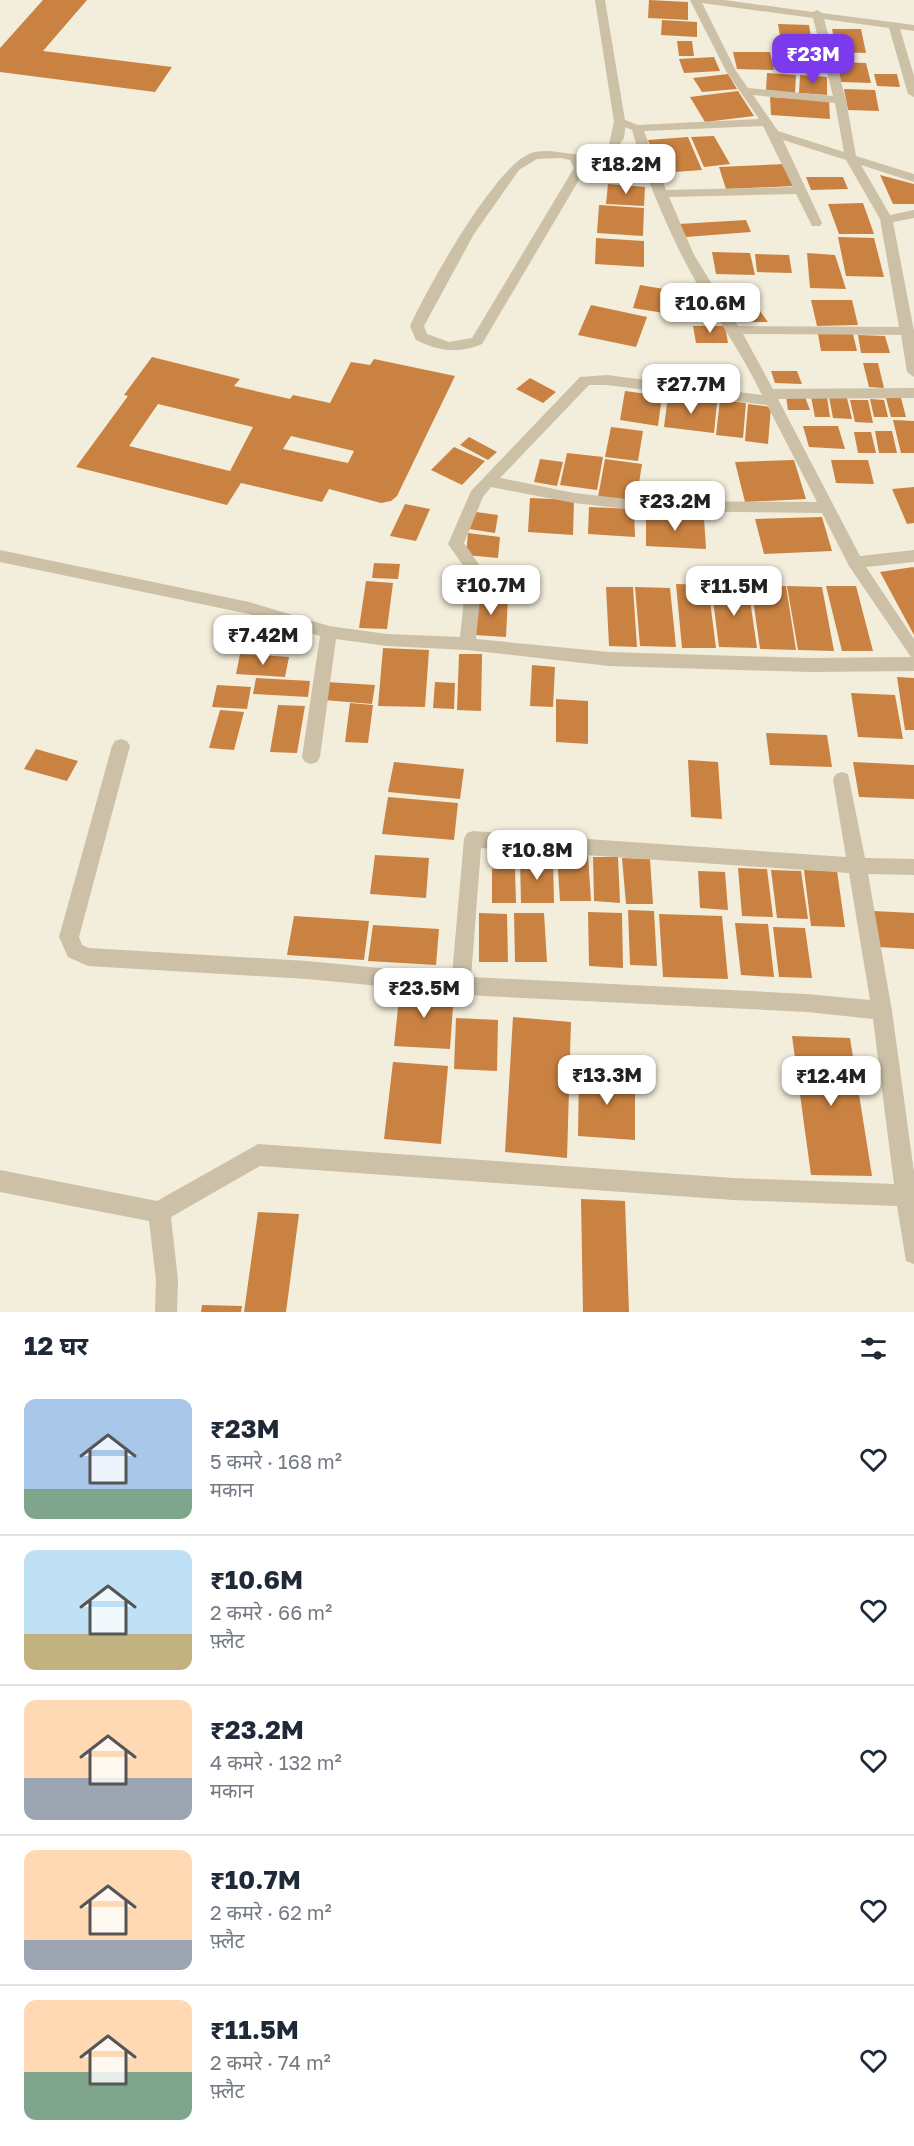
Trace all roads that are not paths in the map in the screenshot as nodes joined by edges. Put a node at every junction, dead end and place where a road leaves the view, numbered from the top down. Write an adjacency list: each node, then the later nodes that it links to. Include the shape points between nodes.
1 (600, 0): 10 (street)
2 (695, 0): 7 (street)
3 (700, 0): 4 (street)
4 (817, 13): 5 (street); 9 (street)
5 (893, 25): 6 (street); 8 (street)
6 (914, 28)
7 (745, 91): 9 (street); 11 (street)
8 (914, 94)
9 (840, 100): 15 (street)
10 (620, 122): 12 (street); 14 (street, via 613,146)
11 (766, 122): 12 (street); 13 (street)
12 (638, 128): 18 (street)
13 (774, 132): 15 (street); 17 (street)
14 (574, 158): 14 (street, via 580,168 477,341 464,348 432,344 421,338 417,327 428,302 515,166 534,156 562,154)
15 (851, 158): 16 (street); 20 (street)
16 (914, 178)
17 (800, 190): 18 (street); 21 (street)
18 (661, 194): 22 (street, via 688,255)
19 (914, 214): 20 (street)
20 (886, 219): 23 (street)
21 (816, 223)
22 (734, 330): 23 (street); 26 (street)
23 (907, 331): 24 (street)
24 (914, 372)
25 (914, 393): 26 (street)
26 (770, 397): 27 (street, via 585,380); 28 (street)
27 (488, 481): 28 (street, via 574,498 645,506); 33 (street, via 476,495 456,544 475,570)
28 (828, 508): 31 (street)
29 (0, 556): 32 (street, via 249,608)
30 (914, 556): 31 (street)
31 (855, 562): 34 (street)
32 (329, 632): 33 (street); 37 (street)
33 (467, 644): 35 (street, via 609,659)
34 (914, 652)
35 (914, 664)
36 (121, 746): 41 (street, via 69,936 75,951 88,957 307,970)
37 (310, 757)
38 (842, 779): 39 (street)
39 (859, 866): 40 (street); 41 (street, via 473,839); 42 (street)
40 (914, 867)
41 (461, 985): 42 (street, via 807,1003)
42 (882, 1011): 44 (street)
43 (0, 1181): 45 (street)
44 (910, 1196): 45 (street, via 733,1189 258,1155); 46 (street)
45 (159, 1212): 47 (street, via 167,1280)
46 (914, 1253)
47 (166, 1312)

